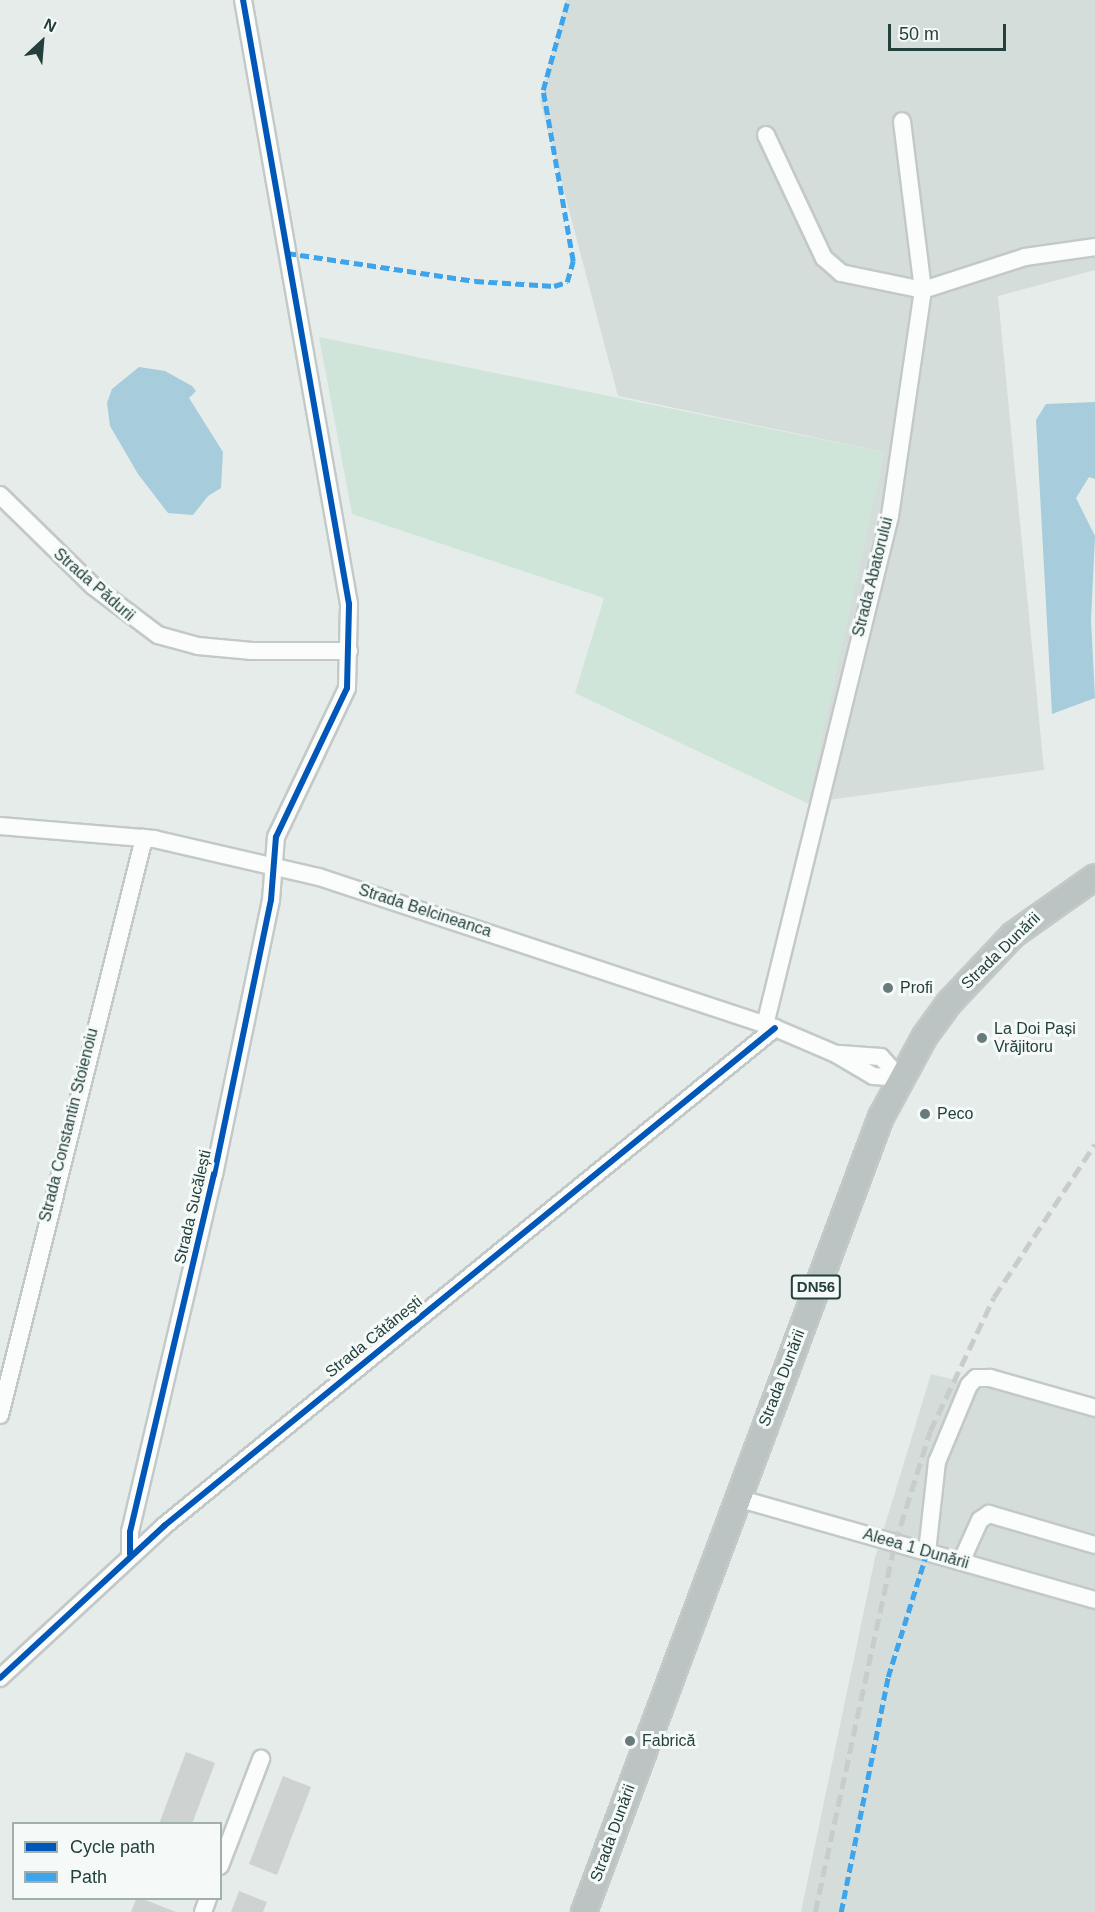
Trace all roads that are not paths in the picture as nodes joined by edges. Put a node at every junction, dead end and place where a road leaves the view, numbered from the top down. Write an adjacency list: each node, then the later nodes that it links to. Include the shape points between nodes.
1 (243, 0): 7 (street, Strada Sucălești, via 349,604)
2 (902, 122): 5 (street, Strada Abatorului)
3 (766, 135): 5 (street, via 824,258 841,273)
4 (1095, 246): 5 (street, via 1025,257)
5 (923, 290): 12 (street, Strada Abatorului, via 890,516)
6 (0, 495): 7 (street, Strada Pădurii, via 101,594 158,635 241,650)
7 (349, 651): 10 (street, Strada Sucălești, via 347,688 284,815)
8 (0, 826): 9 (street, Strada Belcineanca)
9 (144, 838): 10 (street, Strada Belcineanca); 15 (street, Strada Constantin Stoienoiu)
10 (274, 865): 12 (street, Strada Belcineanca, via 547,950); 19 (street, Strada Sucălești, via 271,900 214,1175 130,1532)
11 (1095, 877): 13 (highway, Strada Dunării / DN56, via 1045,909 977,971 925,1036)
12 (770, 1027): 13 (street, Strada Belcineanca, via 836,1054 873,1076); 19 (street, Strada Cătănești)
13 (900, 1078): 16 (highway, Strada Dunării / DN56, via 877,1128)
14 (1095, 1408): 18 (street, via 1035,1389 976,1378 956,1408 937,1462)
15 (0, 1415)
16 (737, 1498): 18 (street, Aleea 1 Dunării); 25 (highway, Strada Dunării / DN56)
17 (1095, 1545): 20 (street, via 990,1514 984,1515)
18 (927, 1552): 20 (street, Aleea 1 Dunării)
19 (130, 1554): 22 (street, Strada Cătănești)
20 (961, 1562): 21 (street, Aleea 1 Dunării)
21 (1095, 1600)
22 (0, 1678)
23 (261, 1759): 24 (street)
24 (222, 1861)
25 (584, 1912)

